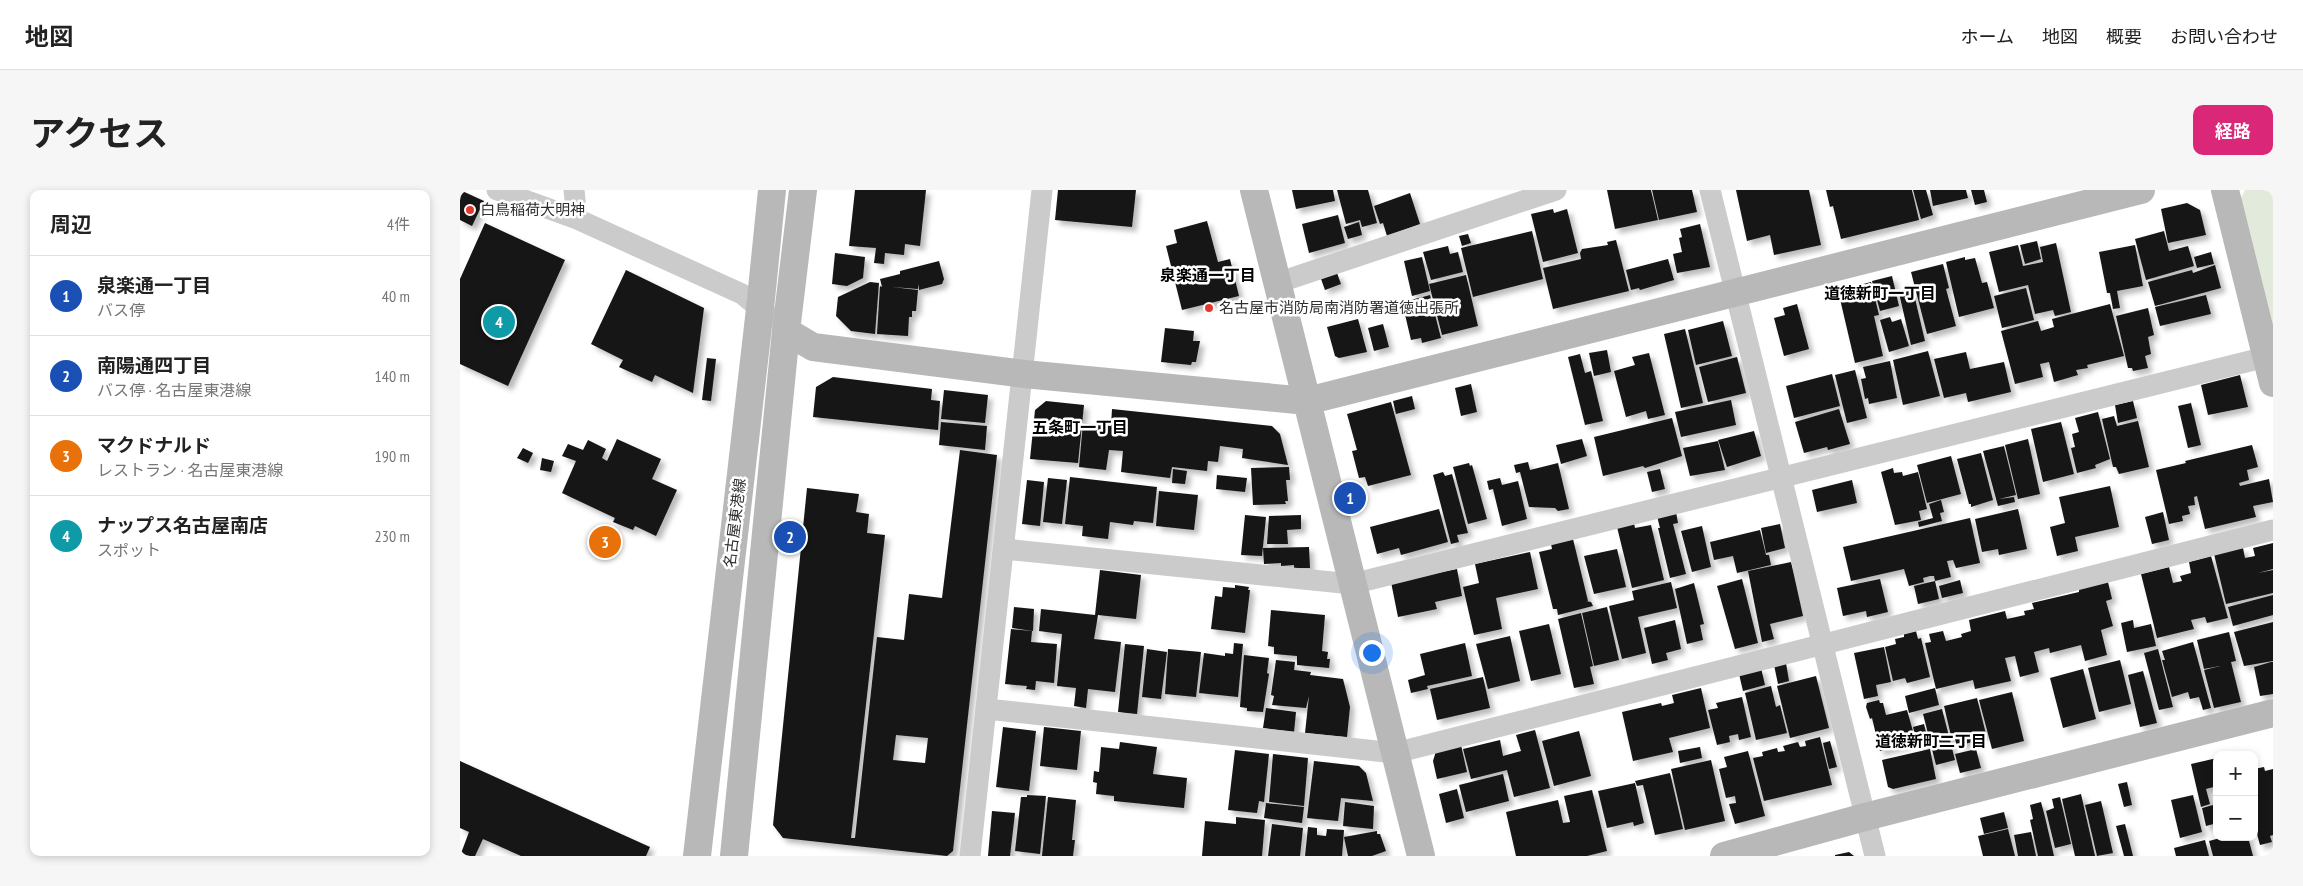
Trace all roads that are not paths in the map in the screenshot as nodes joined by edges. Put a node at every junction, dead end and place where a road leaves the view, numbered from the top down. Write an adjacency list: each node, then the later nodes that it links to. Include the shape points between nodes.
1 (497, 190): 11 (street)
2 (574, 190): 11 (street)
3 (772, 190): 14 (street, 名古屋東港線)
4 (803, 190): 15 (street, 名古屋東港線)
5 (1042, 190): 17 (street)
6 (1254, 190): 12 (street)
7 (1556, 190): 12 (street)
8 (1710, 190): 13 (street)
9 (2141, 190): 13 (street)
10 (2224, 190): 16 (street)
11 (577, 219): 14 (street, via 742,294)
12 (1277, 283): 19 (street)
13 (1735, 292): 19 (street); 20 (street)
14 (760, 309): 15 (street); 29 (street, 名古屋東港線)
15 (786, 331): 17 (street, via 814,347); 30 (street, 名古屋東港線)
16 (2266, 356): 18 (street); 20 (street)
17 (1024, 374): 19 (street); 22 (street)
18 (2273, 384)
19 (1307, 400): 23 (street)
20 (1780, 476): 23 (street); 24 (street)
21 (2273, 530): 24 (street)
22 (1004, 548): 23 (street); 25 (street)
23 (1352, 584): 27 (street)
24 (1822, 645): 27 (street); 28 (street)
25 (987, 709): 27 (street); 32 (street)
26 (2273, 713): 28 (street)
27 (1395, 753): 33 (street)
28 (1865, 817): 34 (street); 35 (street)
29 (697, 856)
30 (734, 856): 31 (street)
31 (738, 856)
32 (970, 856)
33 (1421, 856)
34 (1724, 856)
35 (1875, 856)

